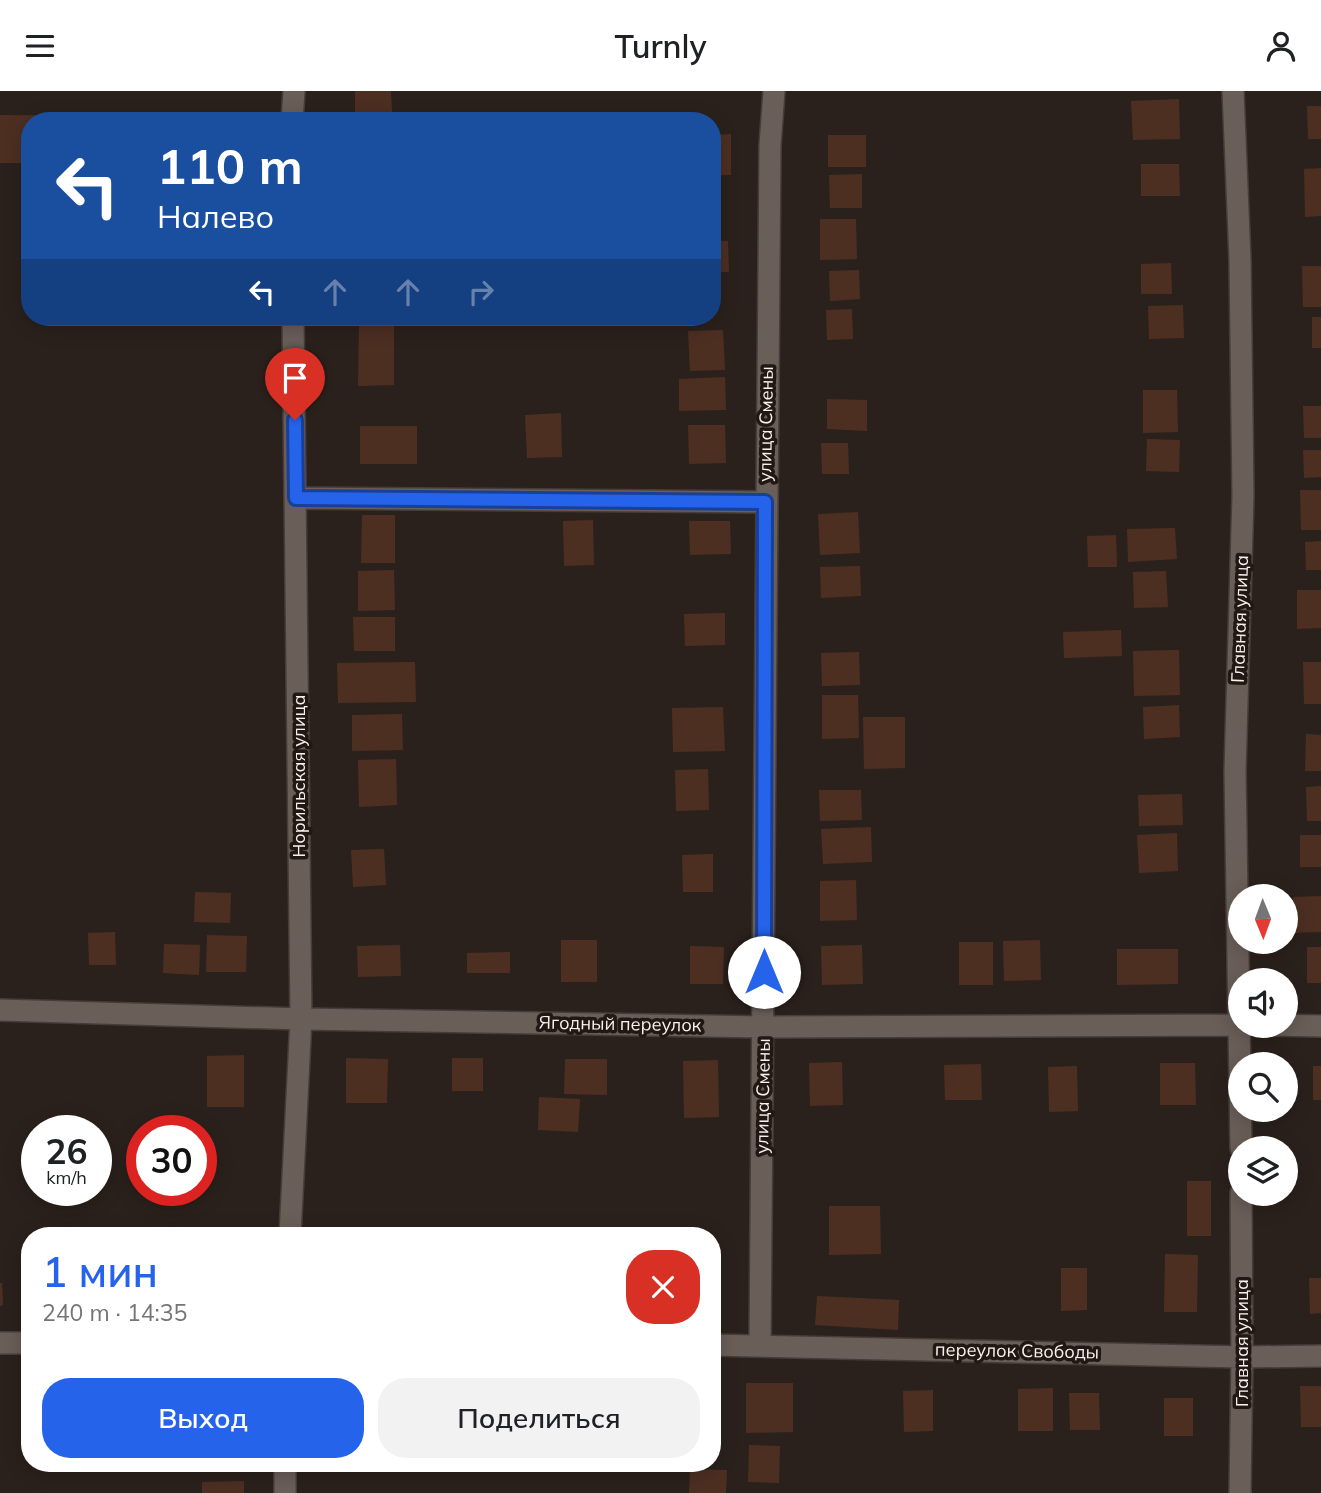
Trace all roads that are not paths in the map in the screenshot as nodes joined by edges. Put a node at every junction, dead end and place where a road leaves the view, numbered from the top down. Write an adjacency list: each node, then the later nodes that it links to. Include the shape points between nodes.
1 (294, 91): 4 (street)
2 (774, 91): 7 (street, улица Смены)
3 (1233, 91): 8 (street, Главная улица, via 1243,496 1236,771)
4 (293, 112)
5 (293, 326): 6 (street, Норильская улица)
6 (296, 498): 7 (street); 10 (street, Норильская улица)
7 (765, 502): 13 (street, улица Смены)
8 (1239, 968)
9 (0, 1010): 10 (street, Ягодный переулок)
10 (301, 1019): 13 (street, Ягодный переулок); 18 (street, Норильская улица)
11 (1228, 1025): 13 (street, Ягодный переулок)
12 (1298, 1026): 14 (street)
13 (764, 1027): 22 (street, улица Смены)
14 (1321, 1027)
15 (1240, 1038): 16 (street, Главная улица)
16 (1241, 1136)
17 (1241, 1206): 24 (street, Главная улица)
18 (290, 1227)
19 (0, 1343): 20 (street)
20 (21, 1343)
21 (721, 1345): 22 (street, переулок Свободы)
22 (760, 1345): 24 (street, переулок Свободы)
23 (1321, 1356): 24 (street, переулок Свободы)
24 (1242, 1357): 27 (street, Главная улица)
25 (285, 1472): 26 (street)
26 (285, 1493)
27 (1240, 1493)

